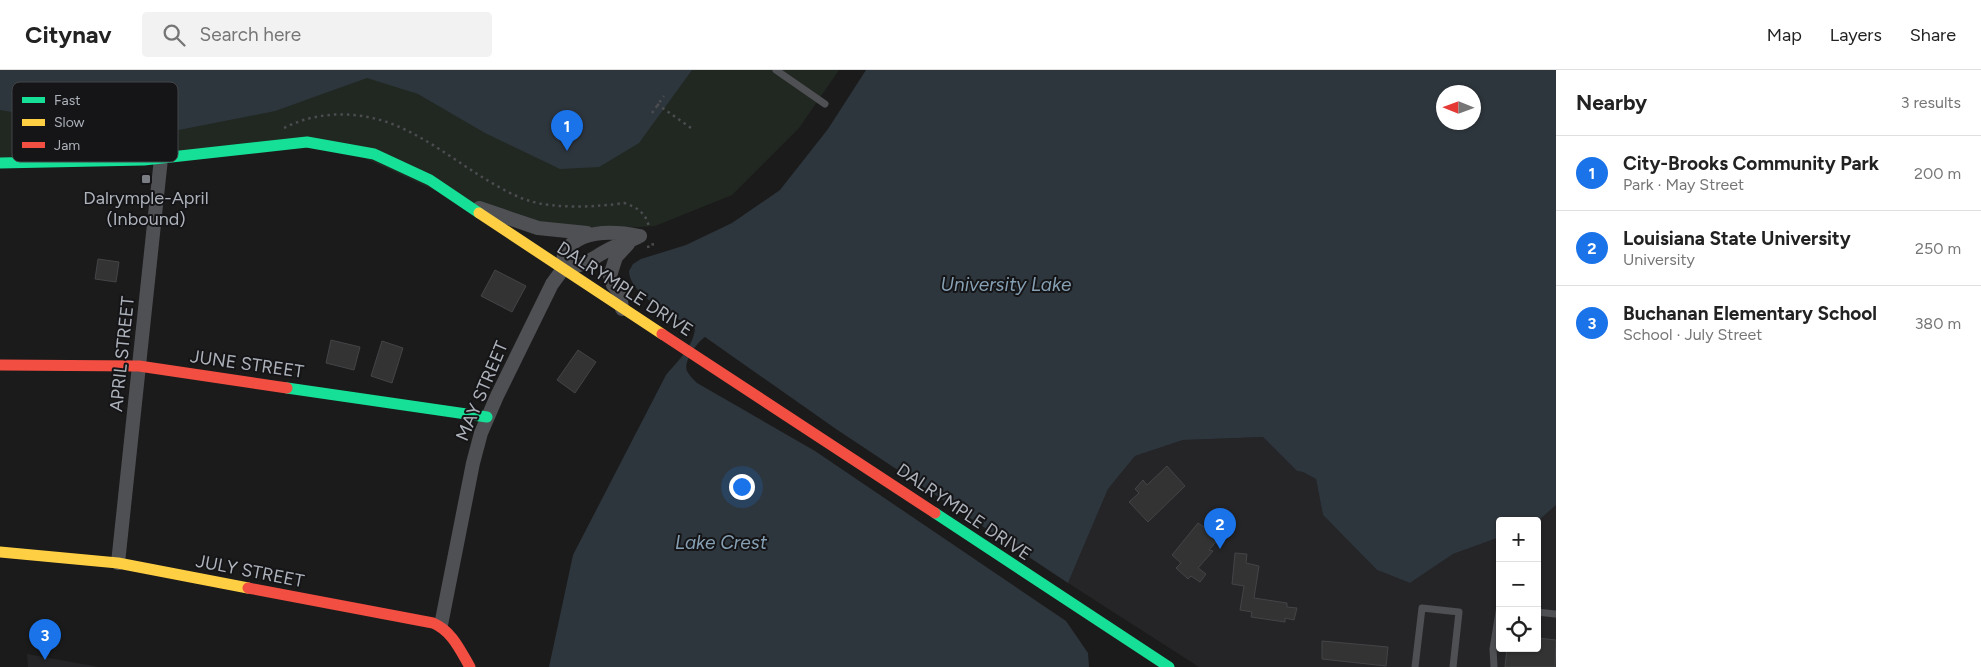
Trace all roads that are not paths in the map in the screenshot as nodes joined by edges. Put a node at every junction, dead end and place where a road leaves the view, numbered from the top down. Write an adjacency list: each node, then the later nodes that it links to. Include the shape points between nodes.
1 (776, 70): 2 (lane)
2 (825, 104)
3 (178, 152): 7 (street, DALRYMPLE DRIVE, via 295,142 334,144 395,163 430,180)
4 (109, 162): 6 (street, DALRYMPLE DRIVE)
5 (161, 162): 13 (street, APRIL STREET)
6 (0, 163)
7 (467, 205): 8 (street, via 538,228); 10 (street, DALRYMPLE DRIVE)
8 (597, 234): 9 (street, MAY STREET, via 619,232 640,236); 10 (street, MAY STREET, via 582,237 568,246 563,257)
9 (636, 246): 10 (street, via 612,247 578,267); 11 (street, via 621,250 610,276 620,292)
10 (563, 269): 11 (street, DALRYMPLE DRIVE); 14 (street, MAY STREET, via 552,284)
11 (622, 309): 22 (street, DALRYMPLE DRIVE)
12 (0, 365): 13 (street, JUNE STREET)
13 (139, 366): 14 (street, JUNE STREET); 16 (street, APRIL STREET)
14 (487, 417): 20 (street, MAY STREET, via 477,448)
15 (0, 552): 16 (street, JULY STREET)
16 (118, 563): 20 (street, JULY STREET)
17 (1498, 607): 25 (lane)
18 (1541, 612): 19 (lane)
19 (1555, 614)
20 (440, 625): 21 (street)
21 (470, 667)
22 (1169, 667)
23 (1415, 667): 24 (lane, via 1422,608 1459,612)
24 (1452, 667)
25 (1494, 667)

